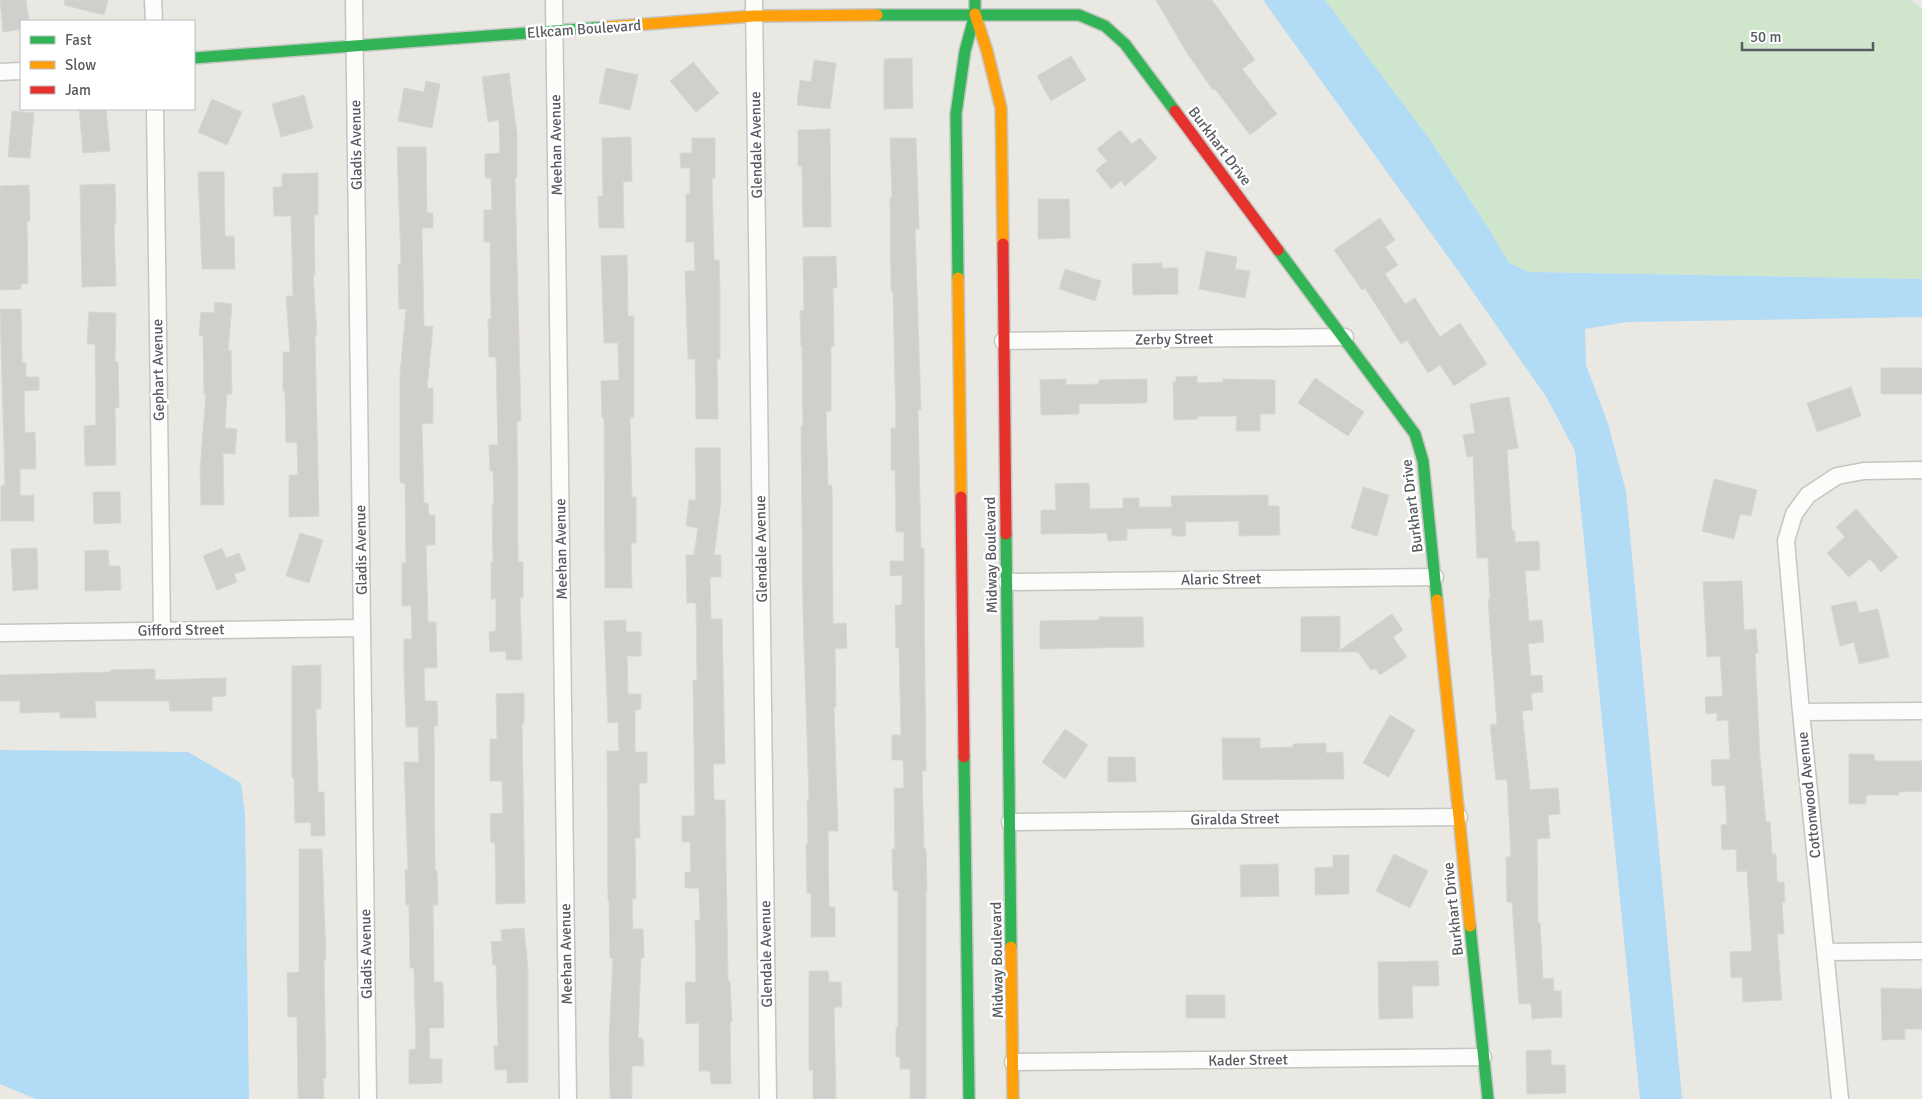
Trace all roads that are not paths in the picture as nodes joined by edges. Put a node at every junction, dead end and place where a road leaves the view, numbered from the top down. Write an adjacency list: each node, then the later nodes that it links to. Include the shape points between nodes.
1 (153, 0): 8 (street)
2 (354, 0): 10 (street, Gladis Avenue)
3 (554, 0): 9 (street, Meehan Avenue)
4 (754, 0): 7 (street, Glendale Avenue)
5 (975, 0): 6 (street, Midway Boulevard)
6 (975, 14): 7 (street, Elkcam Boulevard); 15 (street, Burkhart Drive, via 1079,15 1105,26 1125,44); 16 (street, Midway Boulevard, via 1001,108); 34 (street, Midway Boulevard, via 965,51 956,114)
7 (754, 16): 9 (street, Elkcam Boulevard); 33 (street, Glendale Avenue)
8 (154, 20)
9 (554, 31): 10 (street, Elkcam Boulevard); 32 (street, Meehan Avenue)
10 (354, 46): 11 (street, Elkcam Boulevard); 20 (street, Gladis Avenue)
11 (195, 58)
12 (20, 71): 13 (street)
13 (0, 72)
14 (155, 110): 21 (street, Gephart Avenue)
15 (1345, 337): 16 (street, Zerby Street); 18 (street, Burkhart Drive, via 1415,434 1423,461)
16 (1003, 342): 19 (street, Midway Boulevard)
17 (1922, 470): 24 (street, Cottonwood Avenue, via 1864,471 1837,476 1808,496 1794,514 1786,541)
18 (1435, 577): 19 (street, Alaric Street); 25 (street, Burkhart Drive)
19 (1007, 582): 26 (street, Midway Boulevard)
20 (362, 628): 21 (street, Gifford Street); 31 (street, Gladis Avenue)
21 (162, 631): 22 (street, Gifford Street)
22 (0, 633)
23 (1922, 711): 24 (street)
24 (1801, 712): 28 (street, Cottonwood Avenue)
25 (1459, 817): 26 (street, Giralda Street); 29 (street, Burkhart Drive)
26 (1010, 822): 30 (street, Midway Boulevard)
27 (1922, 951): 28 (street)
28 (1825, 952): 37 (street, Cottonwood Avenue)
29 (1483, 1057): 30 (street, Kader Street); 36 (street, Burkhart Drive)
30 (1013, 1062): 35 (street, Midway Boulevard)
31 (368, 1099)
32 (568, 1099)
33 (768, 1099)
34 (969, 1099)
35 (1014, 1099)
36 (1488, 1099)
37 (1840, 1099)

